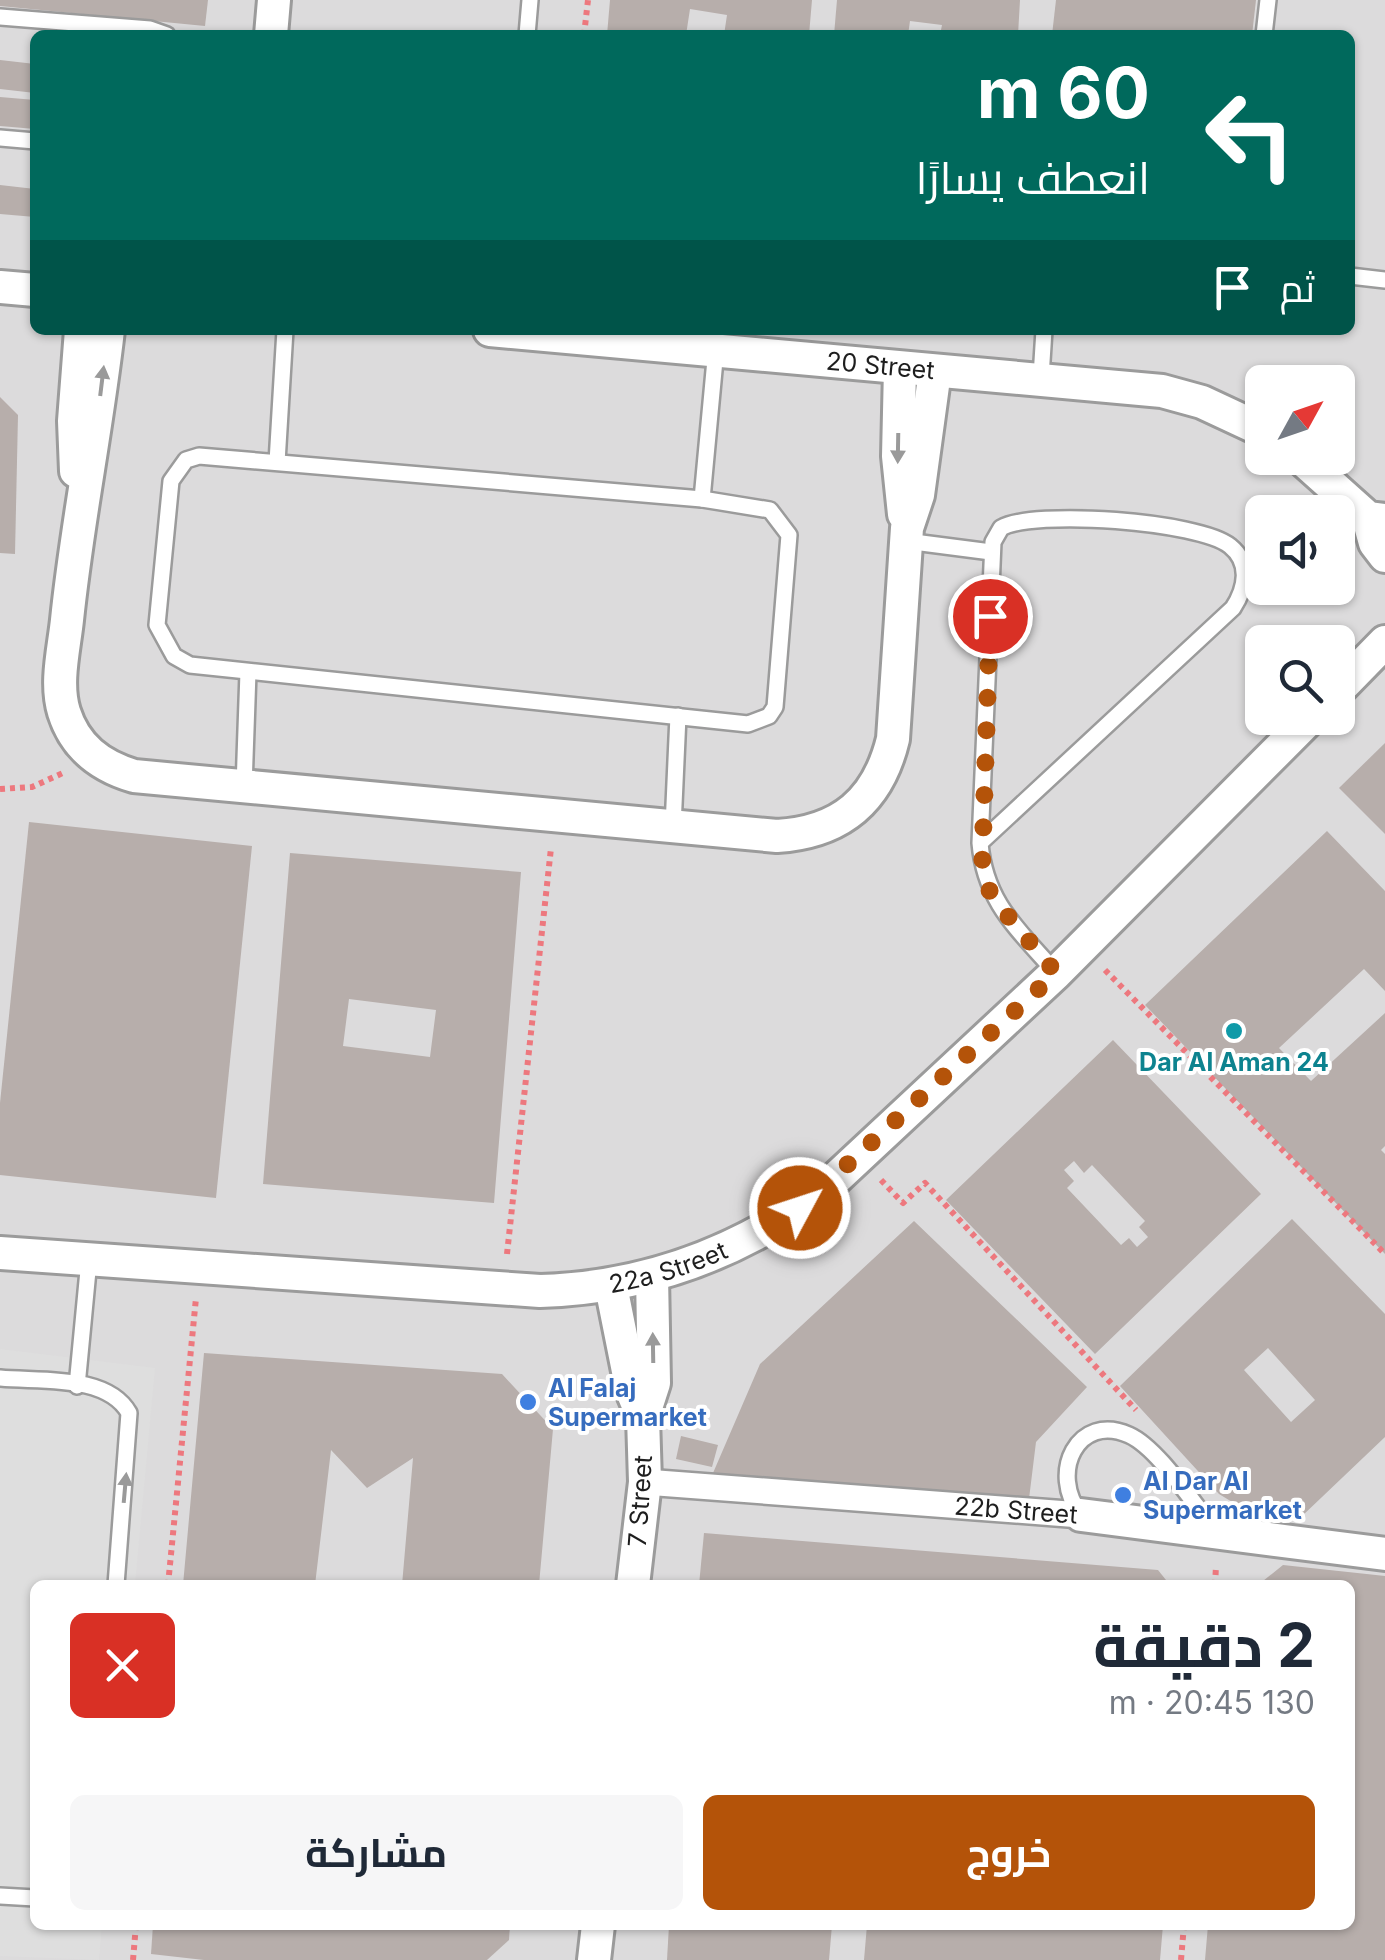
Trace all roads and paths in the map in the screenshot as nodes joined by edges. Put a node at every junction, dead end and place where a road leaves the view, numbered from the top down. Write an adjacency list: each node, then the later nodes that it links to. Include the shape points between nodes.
1 (274, 0): 7 (street)
2 (530, 0): 8 (lane)
3 (588, 0): 9 (path)
4 (1268, 0): 10 (lane)
5 (0, 17): 6 (lane)
6 (153, 30)
7 (271, 30)
8 (527, 30)
9 (585, 30)
10 (1265, 30)
11 (0, 138): 12 (lane)
12 (30, 141)
13 (1355, 277): 14 (lane)
14 (1385, 280)
15 (0, 286): 16 (street)
16 (30, 289)
17 (80, 335): 30 (street, via 74,420)
18 (107, 335): 30 (street, one-way to 18, via 93,449)
19 (285, 335): 27 (lane)
20 (553, 335): 22 (street, 20 Street)
21 (1044, 335): 25 (lane)
22 (716, 348): 23 (street, 20 Street); 29 (lane)
23 (900, 368): 24 (street, 20 Street); 32 (street, one-way to 32, via 898,474)
24 (935, 371): 25 (street, 20 Street); 32 (street)
25 (1041, 377): 26 (street, 20 Street, via 1162,391)
26 (1245, 422)
27 (276, 462): 29 (lane); 36 (lane, via 199,456 186,460 171,481 158,625 163,642 190,665)
28 (1322, 475): 31 (street)
29 (702, 499): 38 (lane, via 770,510 789,535 778,696 759,722)
30 (79, 500): 40 (street, via 60,687 69,726)
31 (1377, 519): 34 (street, via 1375,543)
32 (907, 535): 33 (lane); 44 (street, via 893,739 874,791 854,812 804,834)
33 (992, 552): 45 (lane); 45 (lane, via 1000,528 1013,521 1151,524 1229,545 1246,576 1233,608)
34 (1385, 556)
35 (1385, 642): 37 (street)
36 (248, 672): 38 (lane); 41 (lane)
37 (1355, 673)
38 (678, 716): 44 (lane)
39 (1293, 735): 46 (street, 22a Street)
40 (95, 758): 41 (street, via 134,776); 42 (path, via 32,787)
41 (244, 787): 43 (street)
42 (0, 789)
43 (554, 817): 44 (street); 55 (path)
44 (673, 829)
45 (980, 843): 47 (lane, via 992,897)
46 (1082, 947): 47 (street, 22a Street); 50 (path)
47 (1056, 973): 48 (street, 22a Street)
48 (859, 1157): 53 (street, 22a Street, via 780,1222 694,1264); 59 (path, via 903,1203 925,1183 1130,1401)
49 (0, 1253): 51 (street, 22a Street)
50 (1385, 1254)
51 (89, 1260): 52 (street, 22a Street); 57 (lane)
52 (198, 1268): 55 (street, 22a Street); 65 (path)
53 (652, 1276): 54 (street, 22a Street); 58 (street, 7 Street, one-way to 53, via 654,1382)
54 (610, 1286): 55 (street, 22a Street); 58 (street, 7 Street)
55 (503, 1290)
56 (0, 1378): 57 (lane)
57 (77, 1386): 64 (lane, one-way to 57, via 129,1413 112,1392)
58 (642, 1417): 60 (street, 7 Street)
59 (1144, 1444): 61 (lane, via 1114,1432 1083,1439 1064,1476 1068,1498); 62 (lane)
60 (645, 1482): 61 (street, 22b Street); 66 (street, 7 Street)
61 (1081, 1515): 62 (street, 22b Street)
62 (1219, 1534): 63 (street, 22b Street)
63 (1385, 1554)
64 (116, 1580)
65 (168, 1580)
66 (635, 1580)
67 (0, 1896): 68 (lane)
68 (30, 1898)
69 (136, 1930): 72 (path)
70 (597, 1930): 73 (street)
71 (1184, 1930): 74 (path)
72 (133, 1960)
73 (594, 1960)
74 (1181, 1960)

